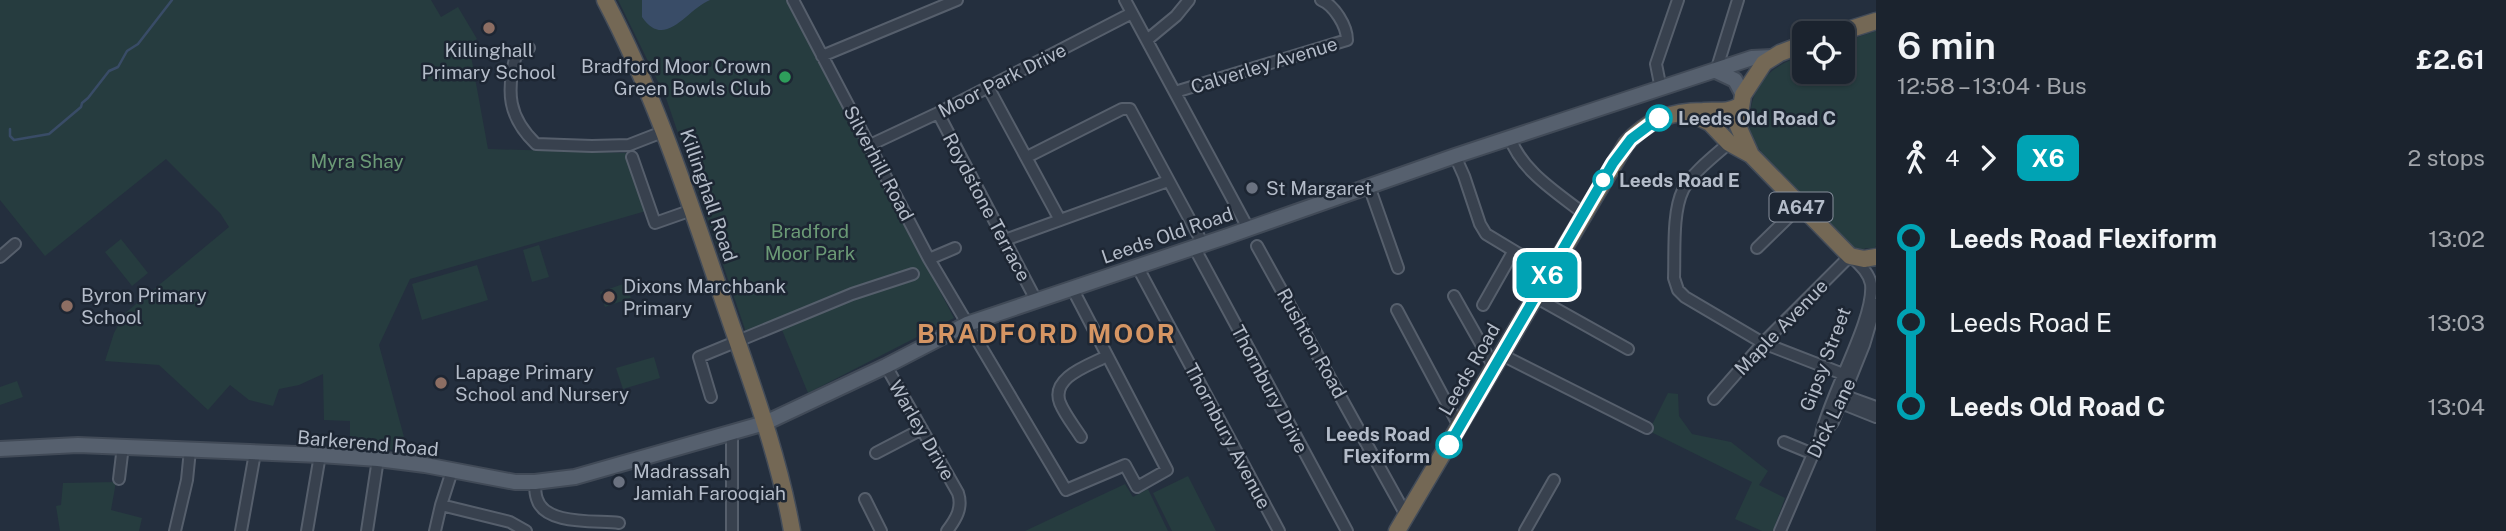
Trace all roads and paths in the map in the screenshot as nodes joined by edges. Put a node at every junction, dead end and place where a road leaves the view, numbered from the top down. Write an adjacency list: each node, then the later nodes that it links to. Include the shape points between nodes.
1 (605, 0): 24 (highway, Killinghall Road)
2 (793, 0): 15 (street, Silverhill Road)
3 (957, 0): 15 (street)
4 (1125, 0): 9 (street)
5 (1189, 0): 12 (street)
6 (1321, 0): 20 (street, Calverley Avenue, via 1332,7 1347,40)
7 (1678, 0): 19 (street, via 1656,64)
8 (1738, 0): 17 (street)
9 (1132, 13): 12 (street); 18 (street, Moor Park Drive)
10 (1876, 21): 11 (highway)
11 (1855, 28)
12 (1147, 40): 20 (street)
13 (528, 48): 24 (street, via 516,55 509,80 510,100 522,130 536,144 629,145)
14 (1792, 49): 16 (highway)
15 (822, 56): 27 (street, Silverhill Road)
16 (1772, 57): 17 (main road, via 1752,58); 21 (highway, via 1757,71)
17 (1716, 71): 19 (main road, Leeds Old Road); 21 (main road, via 1735,80)
18 (988, 87): 23 (street, Moor Park Drive); 30 (street)
19 (1661, 89): 25 (main road, Leeds Old Road)
20 (1175, 92): 38 (street)
21 (1741, 100): 22 (highway, Leeds Road, via 1721,113); 28 (highway, A647, via 1738,126)
22 (1687, 112): 26 (highway, A647, via 1710,123); 36 (highway, Leeds Road, via 1665,115 1631,139)
23 (938, 113): 27 (street, Moor Park Drive); 39 (street, Roydstone Terrace)
24 (665, 131): 35 (highway, Killinghall Road)
25 (1510, 138): 29 (main road, Leeds Old Road); 36 (street, via 1516,153 1543,183)
26 (1729, 142): 28 (highway, A647); 63 (street, via 1688,183 1681,197 1675,282 1685,297)
27 (870, 145): 49 (street, Silverhill Road)
28 (1751, 155): 34 (highway, Gipsy Street / A647)
29 (1455, 156): 33 (main road, Leeds Old Road); 45 (street, via 1483,229)
30 (1027, 157): 32 (street, Thornbury Drive, via 1130,109); 37 (street)
31 (632, 158): 35 (street, via 655,223)
32 (1168, 181): 37 (street); 41 (street, Thornbury Drive)
33 (1369, 186): 38 (main road, Leeds Old Road); 51 (street)
34 (1800, 206): 44 (street); 47 (highway, Gipsy Street / A647)
35 (692, 210): 62 (highway, Killinghall Road)
36 (1583, 213): 52 (highway, Leeds Road)
37 (1060, 220): 39 (street)
38 (1248, 228): 41 (main road, Leeds Old Road)
39 (1005, 240): 57 (street, Roydstone Terrace)
40 (15, 244): 46 (street)
41 (1198, 246): 50 (main road, Leeds Old Road); 110 (street, Thornbury Drive)
42 (1257, 246): 97 (street, Rushton Road)
43 (955, 248): 49 (street)
44 (1757, 248)
45 (1513, 252): 52 (street); 59 (street)
46 (0, 257)
47 (1851, 257): 48 (highway); 63 (street, Maple Avenue); 68 (street, Gipsy Street, via 1866,271 1871,286 1864,320)
48 (1876, 257)
49 (929, 259): 61 (street, Silverhill Road)
50 (1137, 266): 54 (main road, Leeds Old Road); 109 (street, Thornbury Avenue)
51 (1398, 268)
52 (1549, 272): 56 (highway, Leeds Road)
53 (913, 274): 62 (street)
54 (1072, 288): 57 (main road, Leeds Old Road); 65 (street)
55 (1454, 296): 66 (street)
56 (1535, 297): 64 (street); 66 (highway, Leeds Road)
57 (1036, 300): 61 (main road, Leeds Old Road)
58 (1876, 304): 70 (street, Dick Lane, via 1864,345)
59 (1483, 306)
60 (1397, 310): 75 (street)
61 (967, 324): 65 (street, Silverhill Road, via 1066,490 1125,466 1137,487 1167,470); 67 (main road, Leeds Old Road)
62 (737, 341): 69 (street, via 699,357); 74 (highway, Killinghall Road)
63 (1763, 343): 68 (street); 71 (street, Maple Avenue)
64 (1628, 349)
65 (1107, 356): 79 (street, via 1061,384 1059,401)
66 (1498, 361): 75 (highway, Leeds Road); 76 (street)
67 (886, 366): 74 (main road, Leeds Old Road); 77 (street, Warley Drive)
68 (1843, 374): 70 (street, Gipsy Street)
69 (711, 397)
70 (1840, 397): 72 (street); 73 (street); 86 (street, Dick Lane, via 1833,422)
71 (1714, 399)
72 (1876, 407)
73 (1876, 417)
74 (765, 423): 78 (main road, Barkerend Road); 106 (highway, Killinghall Road)
75 (1460, 428): 97 (highway, Leeds Road)
76 (1647, 428)
77 (922, 429): 85 (street); 108 (street, Warley Drive, via 960,501 956,520)
78 (732, 433): 92 (main road, Barkerend Road, via 575,477); 105 (street)
79 (1081, 437)
80 (1784, 442): 86 (street)
81 (124, 446): 82 (main road, Barkerend Road); 83 (main road, Barkerend Road); 90 (street)
82 (0, 449)
83 (190, 450): 84 (main road, Barkerend Road); 98 (street)
84 (255, 453): 87 (main road, Barkerend Road); 99 (street)
85 (876, 453)
86 (1813, 454): 112 (street, Dick Lane)
87 (320, 455): 88 (main road, Barkerend Road); 100 (street)
88 (378, 459): 89 (main road, Barkerend Road); 101 (street)
89 (453, 471): 92 (main road, Barkerend Road); 94 (street)
90 (119, 479)
91 (1555, 480): 111 (street)
92 (534, 482): 95 (street, via 541,506)
93 (865, 499): 107 (street)
94 (440, 505): 102 (street); 103 (street, via 510,522)
95 (564, 519): 96 (street); 104 (street)
96 (620, 523)
97 (1403, 526)
98 (175, 531)
99 (241, 531)
100 (307, 531)
101 (366, 531)
102 (435, 531)
103 (526, 531)
104 (561, 531)
105 (732, 531)
106 (792, 531)
107 (881, 531)
108 (947, 531)
109 (1279, 531)
110 (1347, 531)
111 (1525, 531)
112 (1780, 531)

